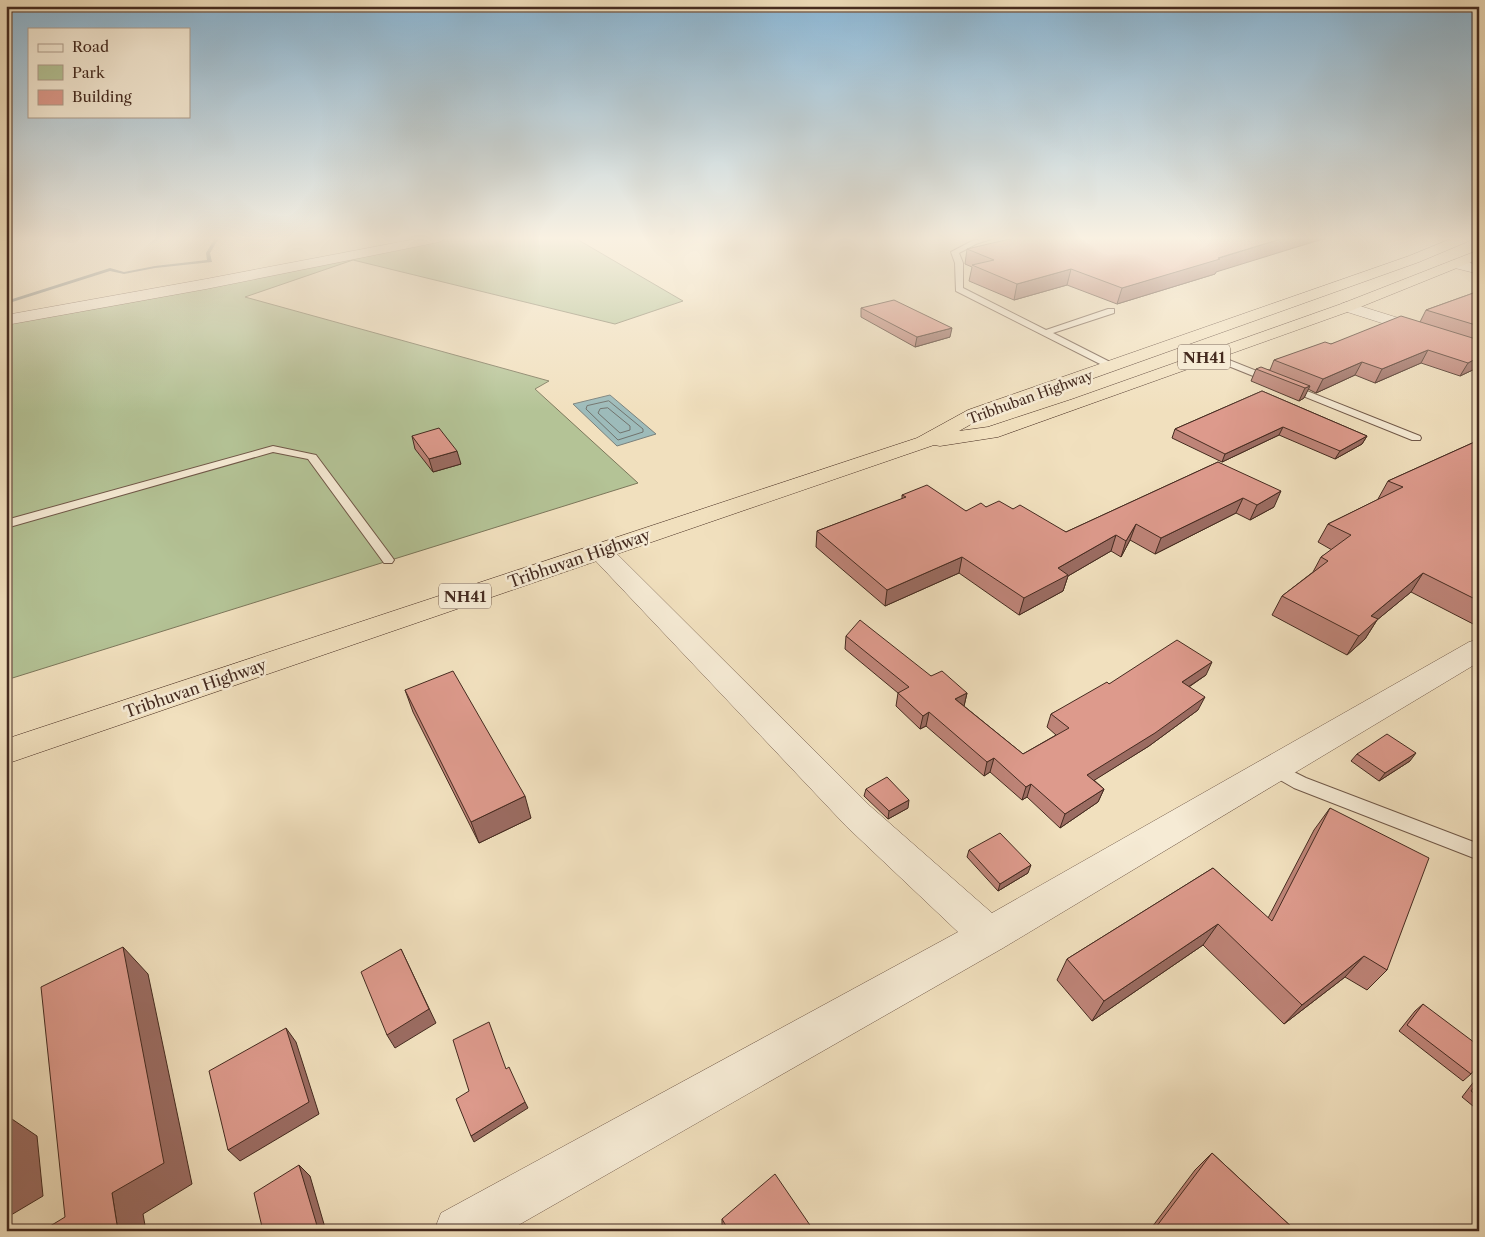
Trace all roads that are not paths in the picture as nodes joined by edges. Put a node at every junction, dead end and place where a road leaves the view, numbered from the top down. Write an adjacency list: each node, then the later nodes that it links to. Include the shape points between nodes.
1 (141, 296): 7 (street)
2 (972, 296): 8 (lane)
3 (1312, 296): 11 (highway, Tribhuban Highway / NH41)
4 (1376, 296): 5 (highway, Tribhuban Highway / NH41)
5 (1347, 307): 9 (street); 10 (highway, Tribhuban Highway / NH41)
6 (1111, 311): 8 (lane)
7 (6, 320)
8 (1045, 333): 11 (lane)
9 (1479, 349)
10 (1209, 355): 12 (lane); 13 (highway, Tribhuban Highway / NH41, via 991,433)
11 (1113, 367): 13 (highway, Tribhuban Highway / NH41, via 975,414)
12 (1416, 438)
13 (924, 442): 15 (highway, Tribhuvan Highway / NH41)
14 (6, 524): 16 (lane, via 273,449 312,457)
15 (600, 550): 18 (highway, Tribhuvan Highway / NH41); 21 (street, via 858,816)
16 (388, 560)
17 (1479, 650): 19 (street)
18 (6, 752)
19 (1274, 768): 20 (lane, via 1300,783); 21 (street)
20 (1479, 852)
21 (989, 935): 22 (street)
22 (459, 1231)

